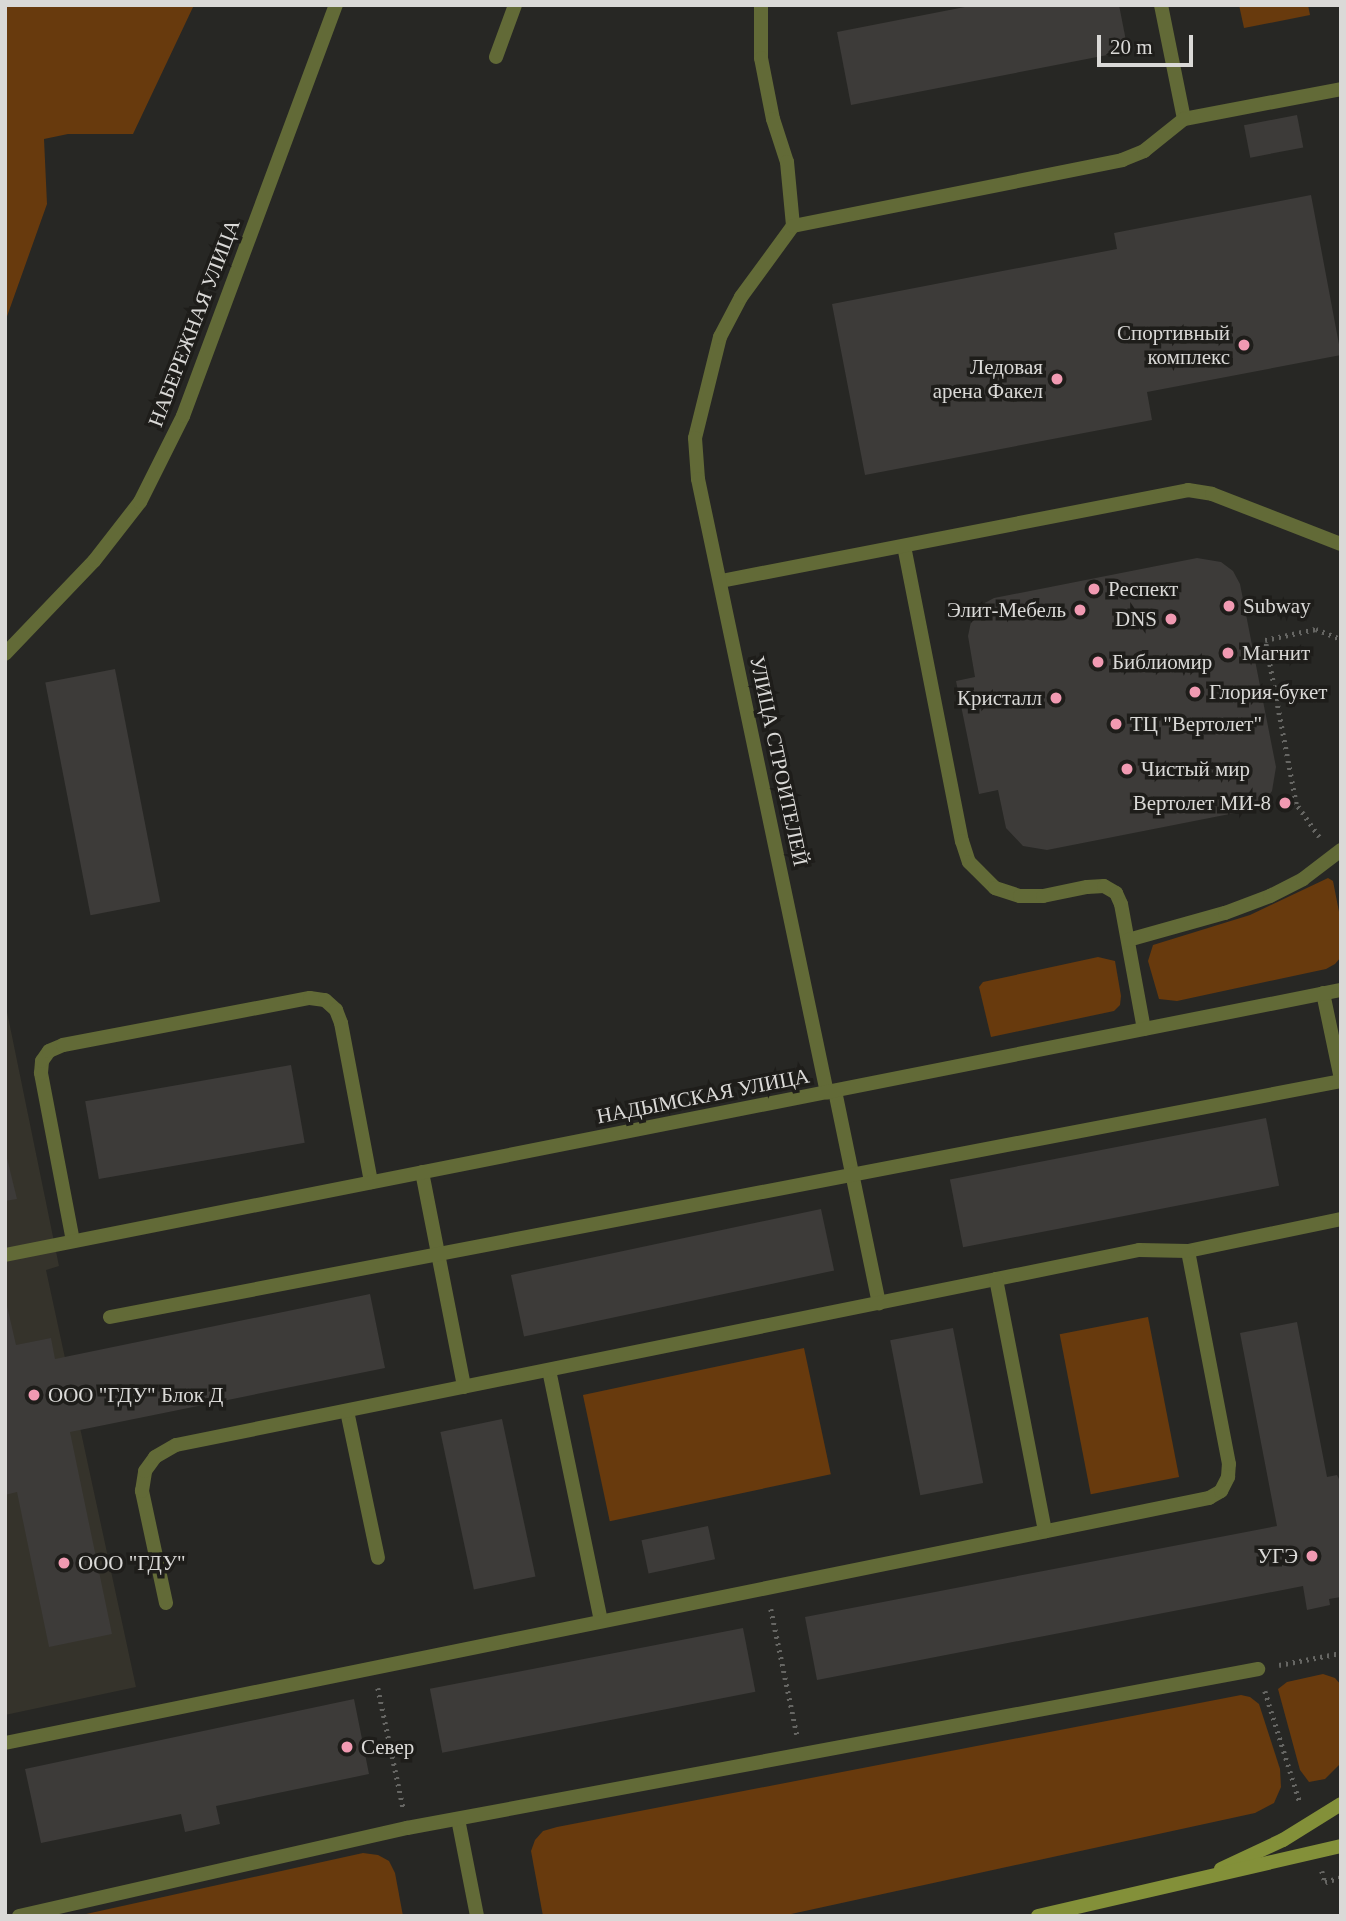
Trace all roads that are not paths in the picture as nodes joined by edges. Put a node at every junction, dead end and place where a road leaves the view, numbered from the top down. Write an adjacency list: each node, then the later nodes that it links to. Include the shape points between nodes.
1 (336, 5): 12 (street, НАБЕРЕЖНАЯ УЛИЦА, via 171,440 139,502 94,561)
2 (515, 5): 5 (street)
3 (761, 5): 8 (street, via 761,58 787,162)
4 (1161, 5): 7 (street)
5 (496, 57)
6 (1341, 89): 7 (street)
7 (1184, 119): 8 (street, via 1144,152 1122,160)
8 (793, 226): 11 (street, УЛИЦА СТРОИТЕЛЕЙ, via 741,297 720,337 695,438 698,479)
9 (1341, 544): 10 (street, via 1212,494 1188,491)
10 (904, 546): 11 (street); 14 (street, via 969,862 995,888 1020,896 1104,886 1116,893 1121,904)
11 (721, 582): 19 (street, УЛИЦА СТРОИТЕЛЕЙ)
12 (5, 654)
13 (1337, 854): 14 (street, via 1270,896 1225,914)
14 (1128, 940): 17 (street)
15 (1341, 990): 16 (street, НАДЫМСКАЯ УЛИЦА)
16 (1323, 993): 17 (street, НАДЫМСКАЯ УЛИЦА); 18 (street)
17 (1144, 1029): 19 (street, НАДЫМСКАЯ УЛИЦА)
18 (1341, 1080): 21 (street)
19 (831, 1092): 20 (street, НАДЫМСКАЯ УЛИЦА); 21 (street, УЛИЦА СТРОИТЕЛЕЙ)
20 (422, 1172): 22 (street, НАДЫМСКАЯ УЛИЦА); 26 (street)
21 (852, 1174): 26 (street); 29 (street, УЛИЦА СТРОИТЕЛЕЙ)
22 (371, 1182): 24 (street, НАДЫМСКАЯ УЛИЦА); 24 (street, via 341,1023 325,1000 310,998 63,1045 49,1051 41,1073)
23 (1341, 1219): 25 (street)
24 (73, 1241): 27 (street, НАДЫМСКАЯ УЛИЦА)
25 (1188, 1251): 28 (street, via 1139,1250); 34 (street, via 1229,1464 1221,1491 1209,1498)
26 (438, 1254): 30 (street); 32 (street)
27 (5, 1255)
28 (996, 1279): 29 (street); 34 (street)
29 (879, 1303): 31 (street)
30 (110, 1317)
31 (549, 1370): 32 (street); 37 (street)
32 (464, 1387): 33 (street)
33 (347, 1411): 35 (street); 36 (street, via 176,1445 155,1457 145,1471 142,1491)
34 (1045, 1531): 37 (street)
35 (378, 1558)
36 (166, 1603)
37 (601, 1621): 39 (street)
38 (1258, 1669): 41 (street)
39 (5, 1743)
40 (1341, 1804): 43 (street)
41 (458, 1818): 44 (street); 45 (street)
42 (1341, 1846): 43 (street)
43 (1194, 1882): 46 (street)
44 (19, 1916)
45 (477, 1916)
46 (1038, 1916)

